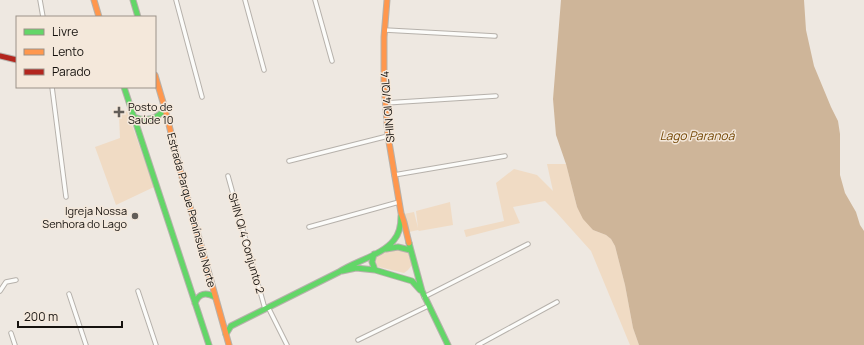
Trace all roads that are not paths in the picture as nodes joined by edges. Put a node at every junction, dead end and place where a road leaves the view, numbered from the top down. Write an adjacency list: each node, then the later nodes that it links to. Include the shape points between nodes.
1 (40, 0): 8 (street)
2 (94, 0): 9 (street)
3 (134, 0): 10 (street)
4 (176, 0): 21 (street)
5 (245, 0): 16 (street)
6 (315, 0): 15 (street)
7 (387, 0): 11 (street, SHIN QI 4/QL 4)
8 (43, 16)
9 (100, 16)
10 (138, 16)
11 (385, 30): 12 (street); 22 (street, SHIN QI 4/QL 4)
12 (495, 36)
13 (0, 56): 14 (street)
14 (16, 60)
15 (332, 61)
16 (264, 70)
17 (156, 78): 23 (street, Estrada Parque Península Norte)
18 (52, 88): 30 (street)
19 (124, 88): 24 (street, Estrada Parque Península Norte)
20 (496, 96): 22 (street)
21 (202, 97)
22 (385, 103): 25 (street, SHIN QI 4/QL 4)
23 (165, 109): 24 (street, via 159,117 153,119 143,120); 47 (street, Estrada Parque Península Norte)
24 (134, 117): 49 (street, Estrada Parque Península Norte)
25 (388, 136): 27 (street); 28 (street, SHIN QI 4/QL 4)
26 (505, 156): 28 (street)
27 (289, 161)
28 (394, 175): 31 (street, SHIN QI 4/QL 4)
29 (228, 176): 52 (street, SHIN QI 4 Conjunto 2)
30 (66, 196)
31 (399, 202): 32 (street, SHIN QI 4/QL 4); 33 (street)
32 (401, 212): 35 (street, SHIN QI 4/QL 4, via 398,235 393,243); 36 (street, SHIN QI 4/QL 4)
33 (309, 227)
34 (528, 244): 48 (street)
35 (383, 250): 36 (street, via 398,247); 37 (street, SHIN QI 4/QL 4)
36 (410, 250): 38 (street, SHIN QI 4/QL 4)
37 (374, 254): 39 (street, via 371,264); 40 (street, SHIN QI 4/QL 4)
38 (415, 267): 41 (street, via 409,276); 45 (street, SHIN QI 4/QL 4)
39 (375, 270): 40 (street, SHIN QI 4/QL 4, via 356,268); 41 (street, SHIN QI 4/QL 4)
40 (339, 272): 52 (street, SHIN QI 4/QL 4)
41 (400, 277): 45 (street, SHIN QI 4/QL 4, via 414,283)
42 (16, 280): 43 (street, via 6,282)
43 (0, 291)
44 (138, 291): 60 (street)
45 (422, 291): 48 (street, SHIN QI 4/QL 4)
46 (69, 294): 59 (street)
47 (215, 297): 49 (street, via 203,293); 53 (street, Estrada Parque Península Norte)
48 (424, 297): 51 (street, SHIN QI 4/QL 4)
49 (195, 302): 61 (street, Estrada Parque Península Norte)
50 (558, 302): 65 (street)
51 (428, 306): 57 (street); 64 (street, SHIN QI 4/QL 4)
52 (267, 308): 54 (street, SHIN QI 4/QL 4); 63 (street, SHIN QI 4 Conjunto 2)
53 (222, 323): 54 (street); 56 (street, Estrada Parque Península Norte)
54 (230, 326): 56 (street)
55 (11, 333): 58 (street)
56 (226, 334): 62 (street, Estrada Parque Península Norte)
57 (358, 340)
58 (15, 345)
59 (86, 345)
60 (156, 345)
61 (209, 345)
62 (229, 345)
63 (287, 345)
64 (448, 345)
65 (478, 345)

